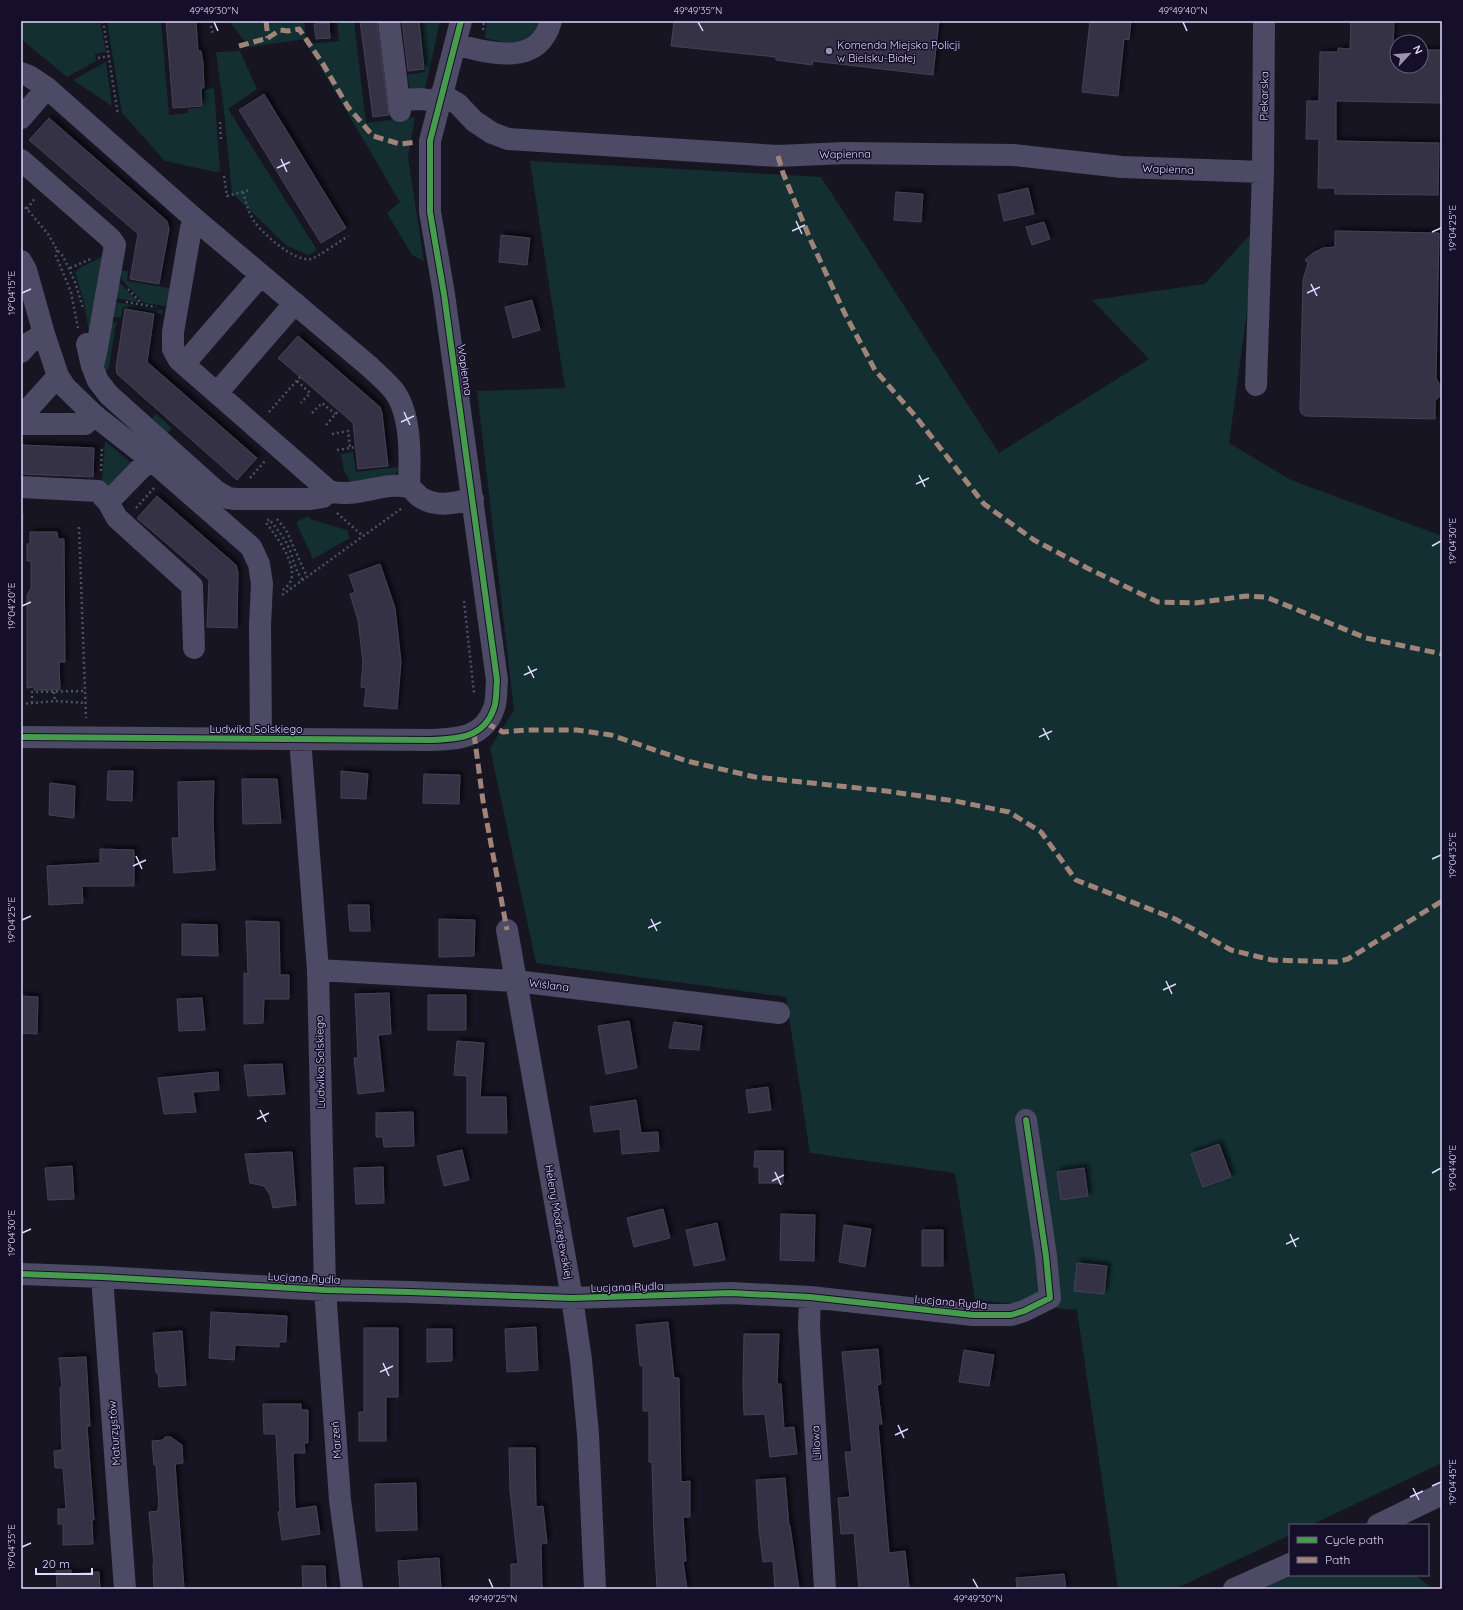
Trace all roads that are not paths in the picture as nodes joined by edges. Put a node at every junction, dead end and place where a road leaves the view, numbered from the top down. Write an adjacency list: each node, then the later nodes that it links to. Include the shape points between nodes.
1 (390, 21): 8 (street, via 400,106 422,99)
2 (460, 21): 5 (street, Wapienna)
3 (551, 21): 5 (street, via 539,43 522,52 500,54)
4 (1264, 21): 11 (street, Piekarska)
5 (455, 44): 8 (street, Wapienna)
6 (21, 73): 7 (street)
7 (47, 88): 9 (street); 12 (street)
8 (440, 98): 11 (street, Wapienna, via 458,104 474,122 508,138 778,156 845,153 1014,155 1122,167); 32 (street, Wapienna, via 430,141 430,212)
9 (21, 118)
10 (21, 160): 21 (street, via 115,245)
11 (1263, 172): 23 (street, Piekarska)
12 (196, 220): 14 (street); 20 (street, via 191,228 173,332 172,349)
13 (21, 261): 15 (street, via 26,270)
14 (261, 275): 16 (street); 20 (street)
15 (25, 286): 17 (street)
16 (294, 303): 24 (street); 30 (street, via 370,367 394,391 404,414 409,438)
17 (44, 334): 19 (street, via 29,343); 22 (street)
18 (83, 340): 21 (street)
19 (21, 352)
20 (184, 364): 24 (street)
21 (92, 366): 31 (street, via 98,381 109,395 216,491 228,498 311,499 322,497)
22 (58, 376): 25 (street, via 65,387); 26 (street)
23 (1256, 385)
24 (217, 393): 31 (street)
25 (94, 415): 27 (street, via 85,424); 28 (street)
26 (21, 417)
27 (21, 424)
28 (150, 459): 33 (street); 37 (street, via 251,547 259,564 262,584)
29 (21, 487): 33 (street, via 98,491)
30 (409, 487): 31 (street, via 339,494); 32 (street, via 432,503 451,504)
31 (329, 491)
32 (473, 499): 35 (street, Wapienna, via 497,680 495,707)
33 (108, 502): 34 (street, via 117,518 192,586)
34 (194, 648)
35 (486, 723): 38 (street, Ludwika Solskiego, via 474,734 458,739)
36 (21, 737): 37 (street, Ludwika Solskiego)
37 (261, 739): 38 (street, Ludwika Solskiego)
38 (300, 739): 40 (street, Ludwika Solskiego)
39 (507, 930): 41 (street, Heleny Modrzejewskiej)
40 (318, 970): 41 (street, Wiślana); 46 (street, Ludwika Solskiego)
41 (516, 981): 42 (street, Wiślana); 48 (street, Heleny Modrzejewskiej)
42 (779, 1013)
43 (1026, 1120): 47 (street, Lucjana Rydla, via 1050,1298 1011,1315 973,1315)
44 (21, 1274): 45 (street, Lucjana Rydla)
45 (102, 1277): 46 (street, Lucjana Rydla); 52 (street, Maturzystów)
46 (325, 1290): 48 (street, Lucjana Rydla); 53 (street, Marzeń, via 340,1500)
47 (810, 1297): 48 (street, Lucjana Rydla, via 731,1293); 55 (street, Liliowa, via 809,1327)
48 (572, 1298): 54 (street, Heleny Modrzejewskiej, via 588,1434)
49 (1442, 1494): 50 (street)
50 (1380, 1524)
51 (1289, 1564): 56 (street)
52 (125, 1589)
53 (352, 1589)
54 (595, 1589)
55 (825, 1589)
56 (1234, 1589)

